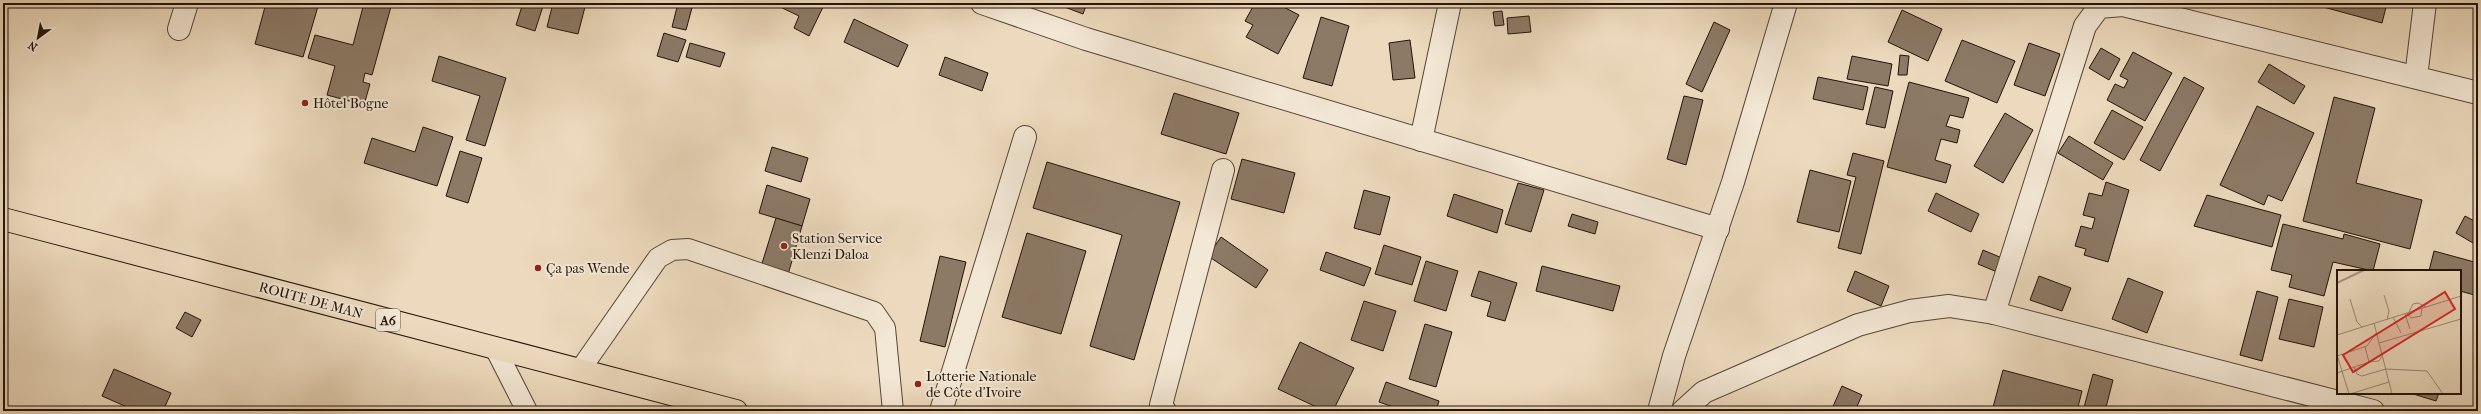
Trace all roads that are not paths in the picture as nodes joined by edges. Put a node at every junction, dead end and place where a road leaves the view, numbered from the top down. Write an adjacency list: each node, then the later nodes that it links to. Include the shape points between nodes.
1 (187, 3): 7 (street)
2 (982, 3): 11 (street, via 1086,39)
3 (1450, 3): 11 (street)
4 (1786, 3): 14 (street)
5 (2425, 3): 8 (street)
6 (2097, 5): 8 (street, via 2123,5); 15 (street, via 2085,26)
7 (180, 29)
8 (2416, 77): 9 (street)
9 (2478, 93)
10 (1025, 137): 21 (street)
11 (1421, 140): 14 (street)
12 (1223, 170): 22 (street, via 1161,405)
13 (3, 218): 16 (highway, ROUTE DE MAN / A6)
14 (1718, 229): 23 (street, via 1674,356)
15 (1994, 313): 24 (street, via 1949,306 1910,311 1858,325 1704,392); 25 (street)
16 (495, 348): 17 (highway, ROUTE DE MAN / A6); 18 (lane)
17 (580, 370): 19 (highway, ROUTE DE MAN / A6); 20 (lane, via 658,258 672,250 688,249 874,312 885,328)
18 (527, 411)
19 (736, 411)
20 (893, 411)
21 (940, 411)
22 (1164, 411)
23 (1659, 411)
24 (1683, 411)
25 (2374, 411)

